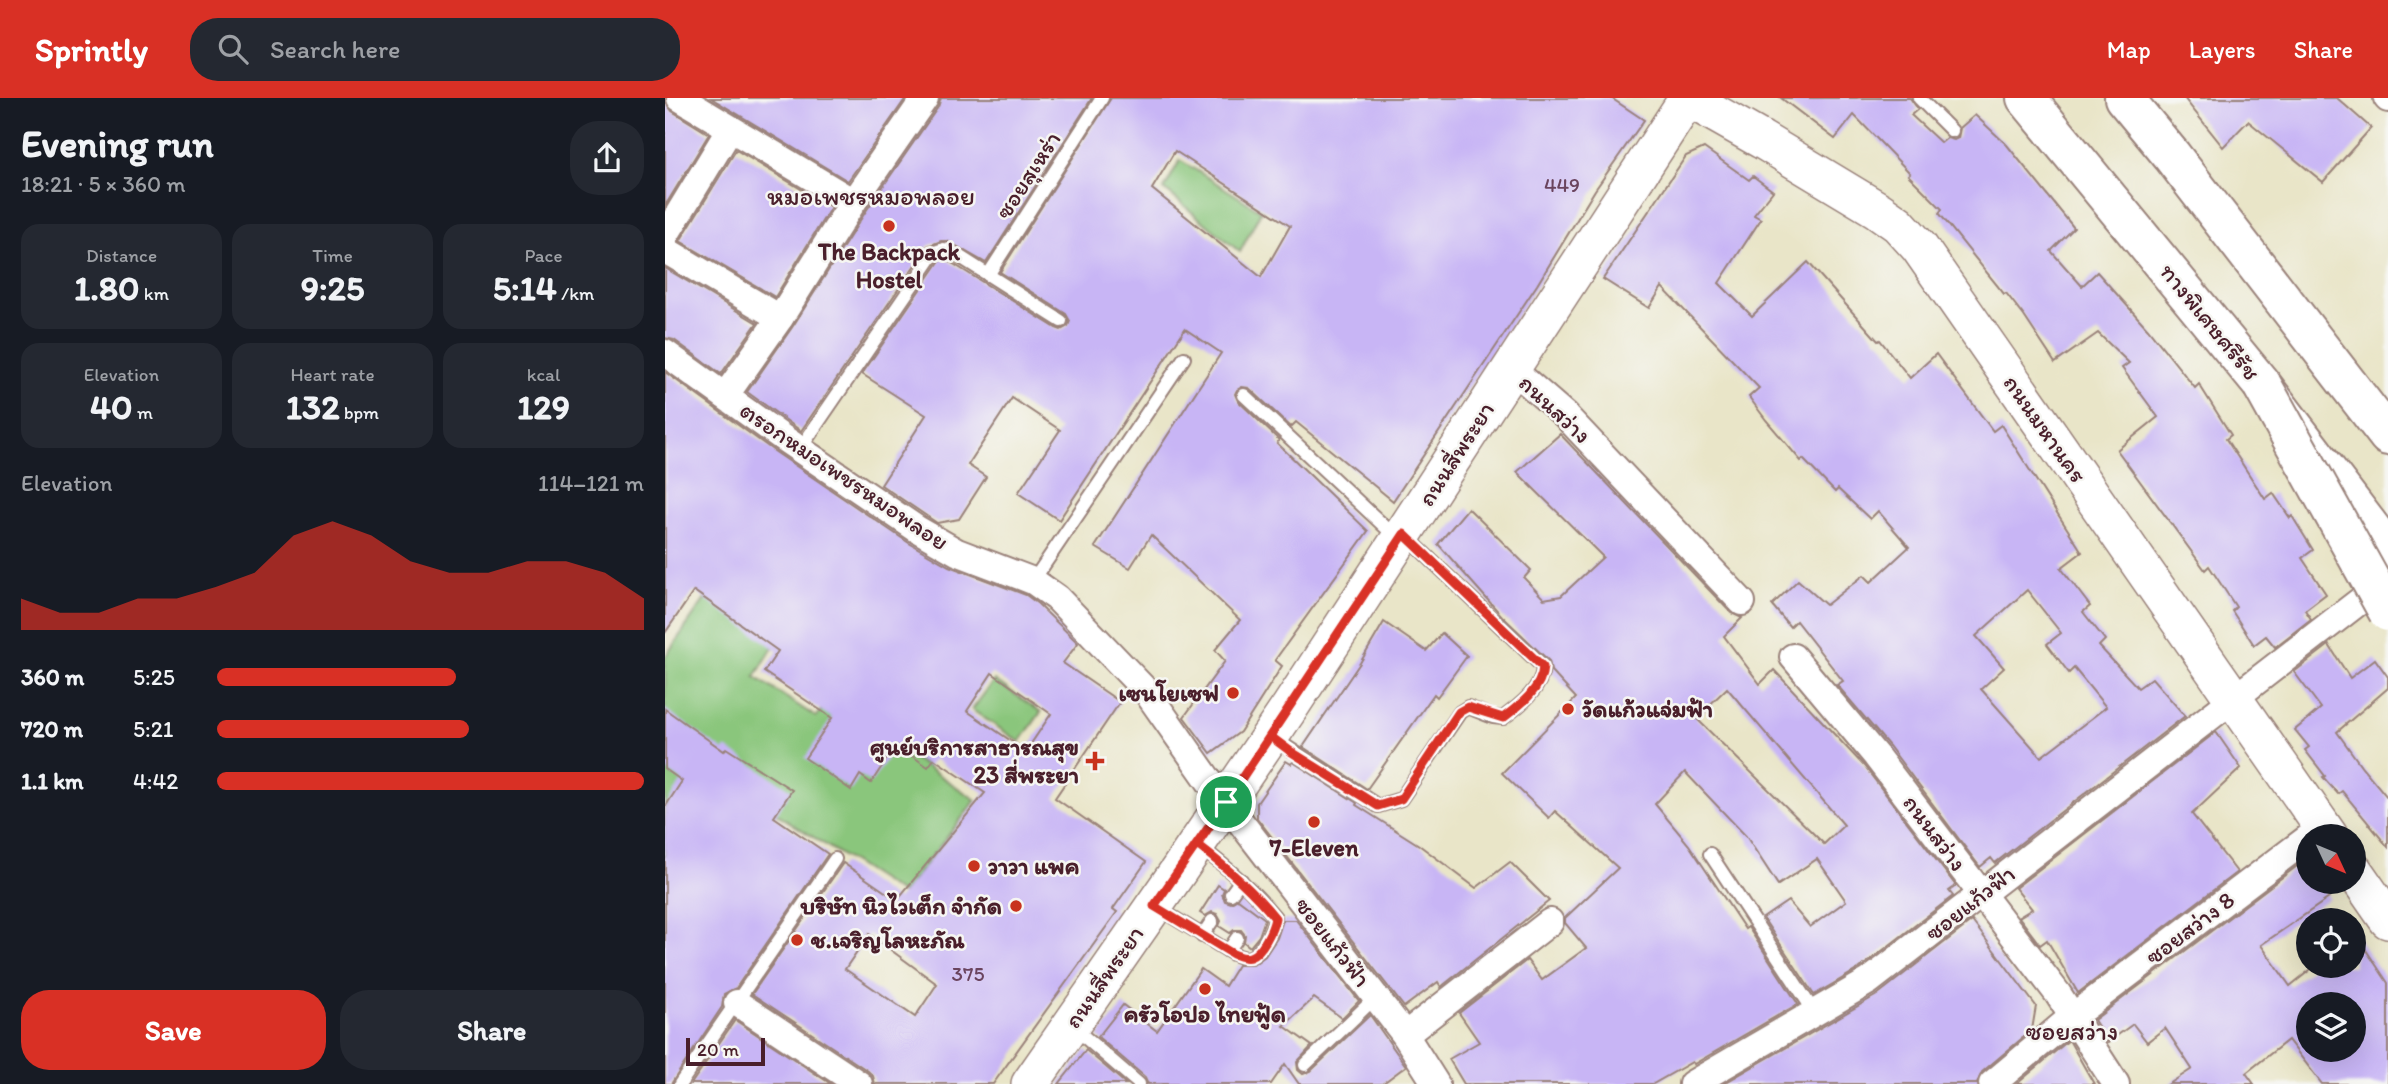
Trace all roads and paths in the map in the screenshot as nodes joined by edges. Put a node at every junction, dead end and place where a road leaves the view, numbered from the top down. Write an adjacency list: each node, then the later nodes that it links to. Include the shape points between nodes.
1 (680, 98): 8 (street)
2 (925, 98): 10 (street)
3 (1103, 98): 13 (lane, ซอยสุเหร่า)
4 (1688, 98): 18 (main road, ถนนสี่พระยา); 31 (main road, ถนนมหานคร, via 1878,210 1912,239)
5 (1919, 98): 9 (lane)
6 (2026, 98): 19 (highway, ทางพิเศษศรีรัช)
7 (2124, 98): 22 (highway)
8 (730, 129): 10 (street); 11 (street)
9 (1952, 131)
10 (853, 202): 14 (street)
11 (665, 236)
12 (665, 250): 14 (street)
13 (988, 275): 15 (lane); 23 (lane, via 954,253 935,252)
14 (780, 318): 21 (street)
15 (1061, 321)
16 (665, 353): 21 (street, ตรอกหมอเพชรหมอพลอย)
17 (1184, 358): 27 (lane)
18 (1512, 369): 24 (main road, ถนนสี่พระยา); 28 (street, ถนนสว่าง, via 1565,415)
19 (2262, 385): 25 (highway, ทางพิเศษศรีรัช, bridge); 29 (highway, bridge)
20 (1244, 395): 24 (lane)
21 (725, 396): 23 (street, ตรอกหมอเพชรหมอพลอย)
22 (2388, 436)
23 (800, 449): 27 (street, ตรอกหมอเพชรหมอพลอย, via 957,552)
24 (1402, 538): 32 (main road, ถนนสี่พระยา); 32 (lane, via 1543,667 1542,676 1524,702 1503,718 1468,707 1459,712 1401,799 1389,804 1378,806)
25 (2388, 551)
26 (2388, 579): 31 (street, ซอยแก้วฟ้า)
27 (1033, 581): 33 (street, ตรอกหมอเพชรหมอพลอย, via 1057,598 1146,691)
28 (1742, 602)
29 (2388, 612)
30 (1793, 657): 42 (street, ถนนสว่าง)
31 (2232, 699): 34 (main road, ถนนมหานคร); 42 (street, ซอยแก้วฟ้า)
32 (1270, 736): 33 (main road, ถนนสี่พระยา)
33 (1226, 802): 35 (main road, ถนนสี่พระยา); 50 (street, ซอยแก้วฟ้า)
34 (2311, 824)
35 (1197, 845): 39 (lane); 43 (main road, ถนนสี่พระยา)
36 (2296, 851): 53 (street, ซอยสว่าง 8)
37 (1710, 854): 52 (lane)
38 (835, 859): 51 (lane)
39 (1241, 880): 41 (lane); 49 (lane, via 1259,906 1275,918 1255,955 1247,958)
40 (2366, 888): 44 (main road)
41 (1231, 894)
42 (1981, 894): 52 (street, ซอยแก้วฟ้า, via 1869,981); 53 (street, ถนนสว่าง)
43 (1154, 906): 47 (lane); 54 (main road, ถนนสี่พระยา)
44 (2388, 920)
45 (1212, 921): 47 (lane)
46 (1550, 922): 55 (street)
47 (1202, 936): 49 (lane)
48 (1237, 938): 49 (lane)
49 (1228, 951)
50 (1376, 997): 55 (street, ซอยแก้วฟ้า); 56 (lane)
51 (737, 1003): 57 (lane); 58 (street)
52 (1815, 1013): 62 (street, ซอยแก้วฟ้า)
53 (2072, 1017): 63 (street, ซอยสว่าง 8); 64 (street, ถนนสว่าง)
54 (1070, 1025): 59 (main road, ถนนสี่พระยา); 60 (lane)
55 (1405, 1035): 61 (street, ซอยแก้วฟ้า)
56 (1305, 1065)
57 (680, 1084)
58 (859, 1084)
59 (1030, 1084)
60 (1139, 1084)
61 (1435, 1084)
62 (1692, 1084)
63 (1991, 1084)
64 (2116, 1084)

